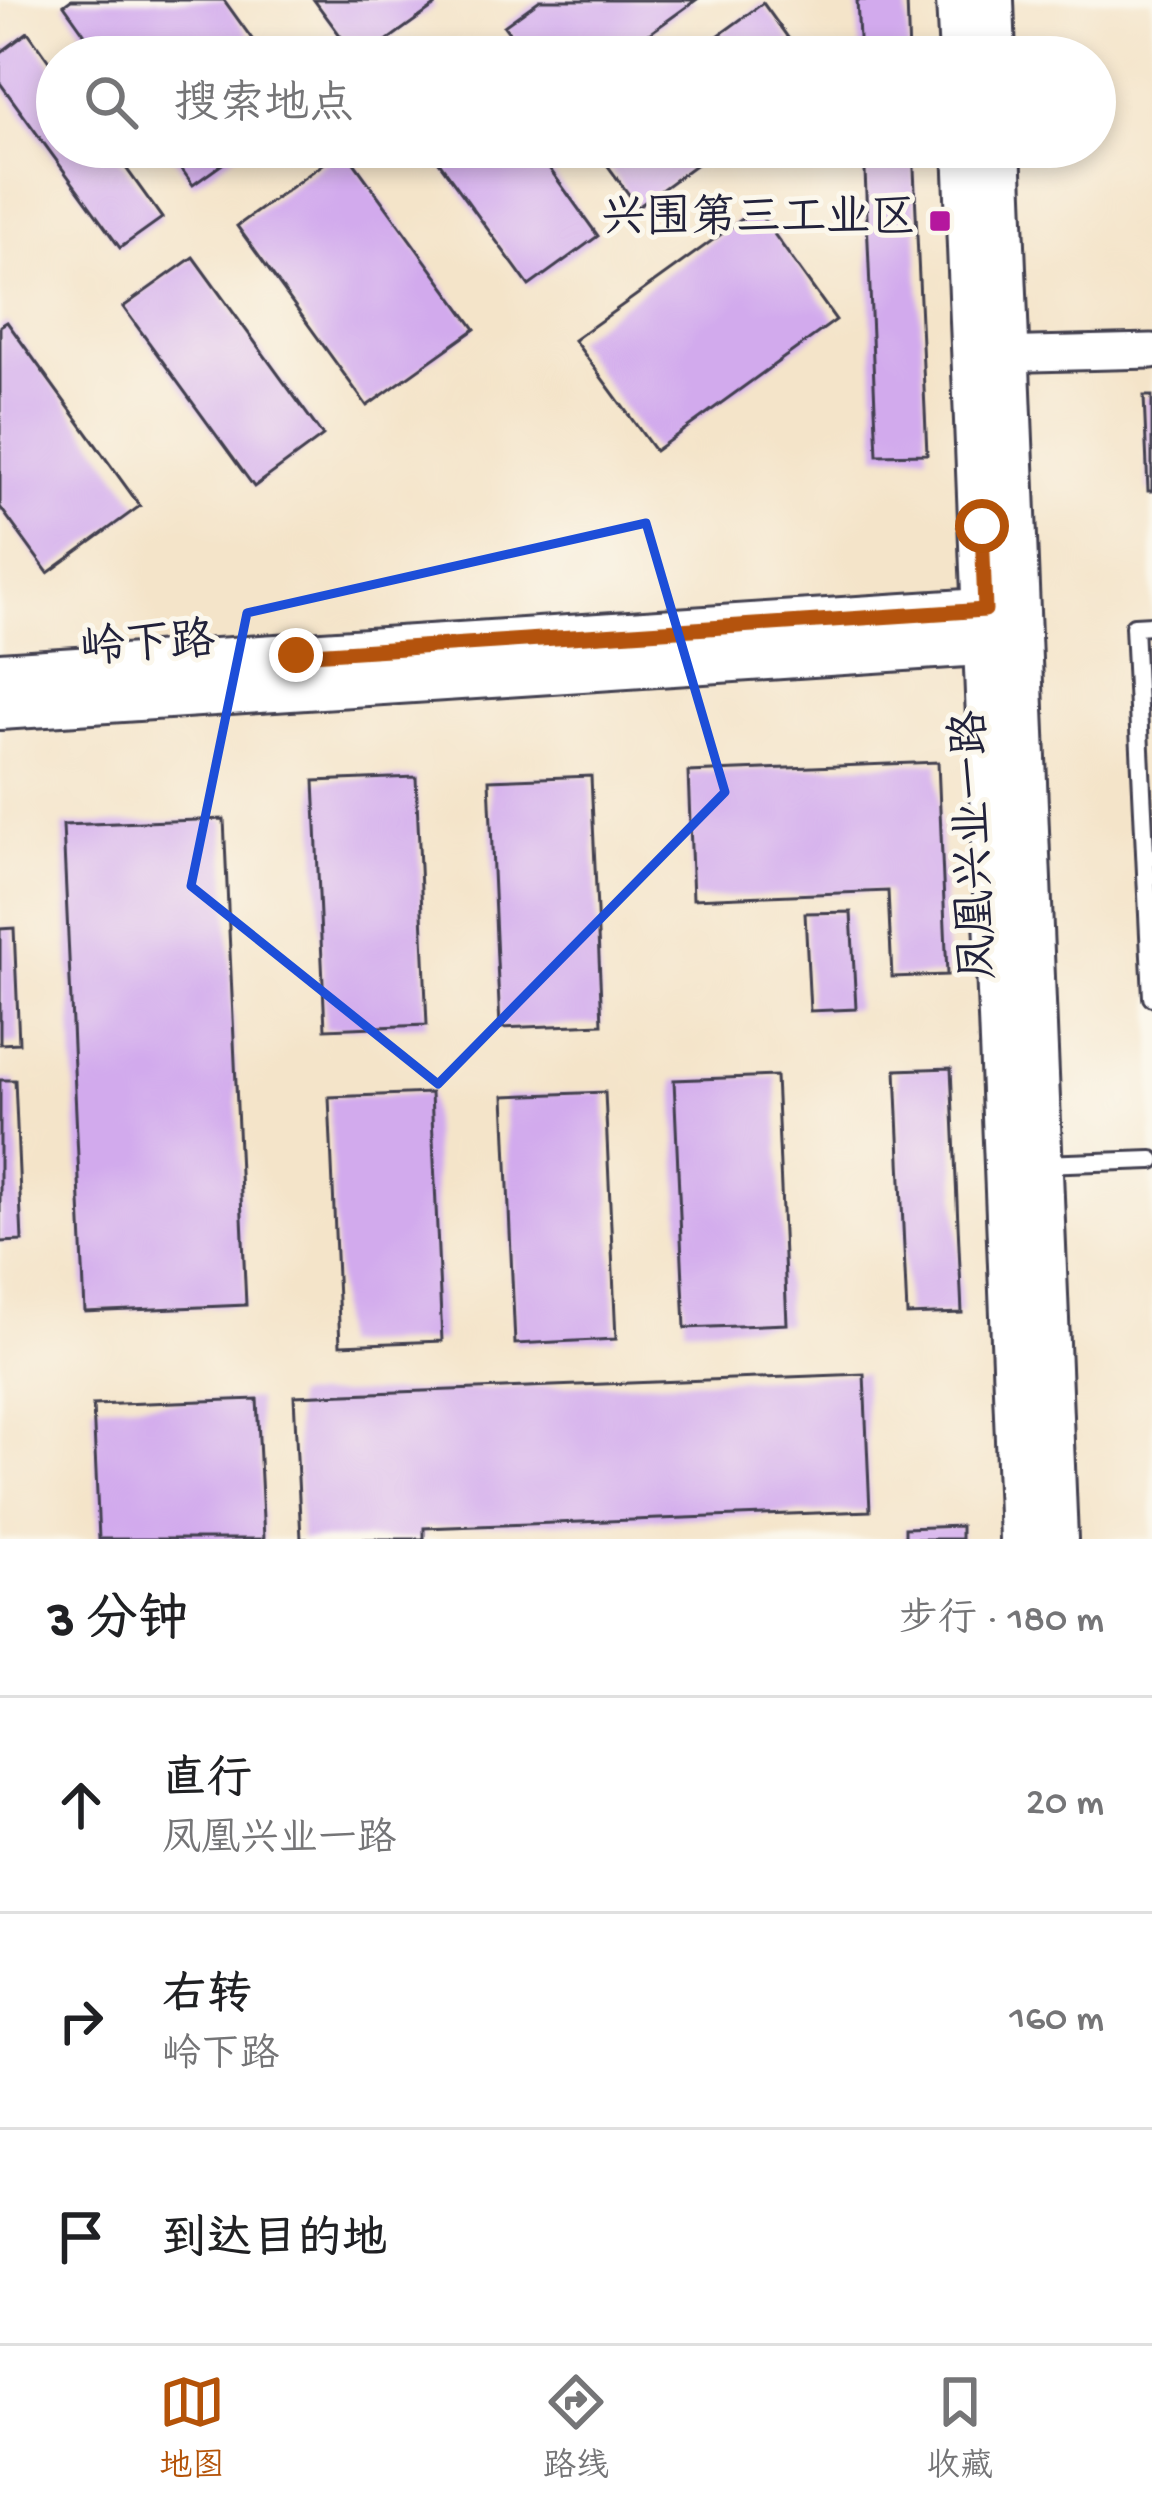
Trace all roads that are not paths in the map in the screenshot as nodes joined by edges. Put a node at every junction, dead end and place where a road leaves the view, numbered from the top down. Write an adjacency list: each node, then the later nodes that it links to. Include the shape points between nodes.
1 (958, 0): 3 (street)
2 (992, 0): 4 (street)
3 (960, 36)
4 (993, 36)
5 (968, 168): 8 (street, 凤凰兴业一路)
6 (998, 168): 8 (street, 凤凰兴业一路)
7 (1152, 351): 8 (street)
8 (991, 355): 10 (street, 凤凰兴业一路)
9 (1152, 625): 13 (lane, via 1133,626)
10 (1003, 626): 11 (street, 岭下路); 12 (street, 岭下路); 16 (street, 凤凰兴业一路); 17 (street, 凤凰兴业一路)
11 (0, 674)
12 (0, 708)
13 (1149, 884): 14 (lane)
14 (1152, 997)
15 (1152, 1160): 16 (lane)
16 (1042, 1164): 18 (street, 凤凰兴业一路)
17 (1021, 1539)
18 (1056, 1539)

